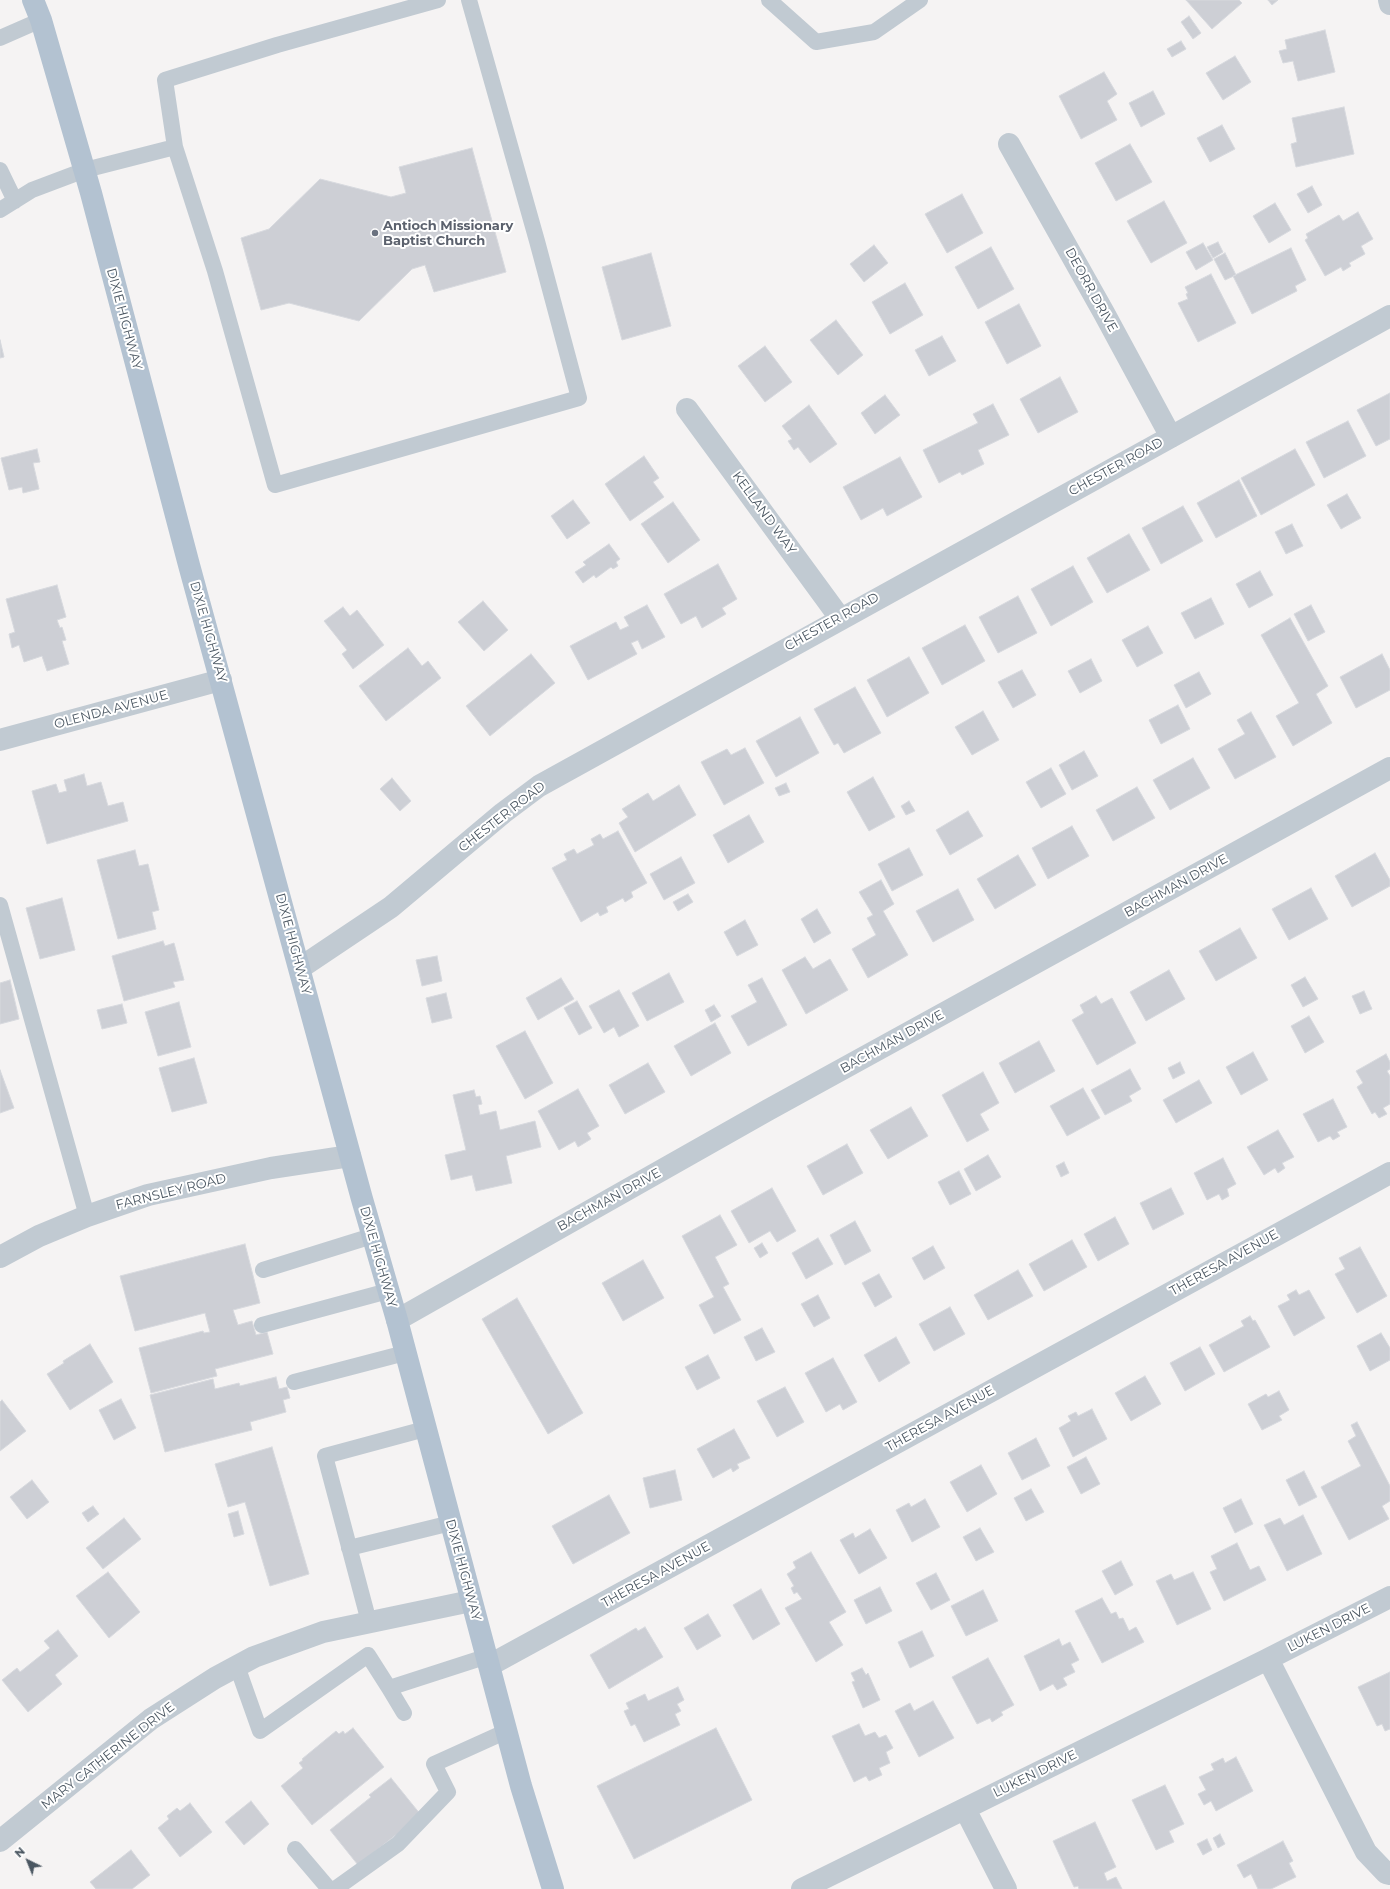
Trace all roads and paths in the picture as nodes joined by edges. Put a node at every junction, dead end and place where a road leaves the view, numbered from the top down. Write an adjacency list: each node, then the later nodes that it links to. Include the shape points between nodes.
1 (33, 0): 8 (main road, DIXIE HIGHWAY)
2 (438, 0): 11 (lane, via 277,45 165,80)
3 (469, 0): 11 (lane, via 579,398 275,485 215,271)
4 (769, 0): 5 (lane, via 816,42 874,32)
5 (920, 0)
6 (1389, 0): 7 (street)
7 (1390, 4)
8 (41, 20): 9 (lane); 13 (main road, DIXIE HIGHWAY)
9 (0, 38)
10 (1009, 144): 18 (street, DEORR DRIVE)
11 (175, 147): 13 (lane)
12 (0, 170): 14 (lane)
13 (85, 170): 14 (lane, via 32,190); 20 (main road, DIXIE HIGHWAY)
14 (15, 201): 15 (lane)
15 (0, 210)
16 (1390, 316): 18 (street, CHESTER ROAD)
17 (687, 410): 19 (street, KELLAND WAY)
18 (1171, 437): 19 (street, CHESTER ROAD)
19 (840, 618): 24 (street, CHESTER ROAD, via 539,786 390,907)
20 (221, 680): 21 (street, OLENDA AVENUE); 24 (main road, DIXIE HIGHWAY)
21 (0, 740)
22 (1390, 768): 32 (street, BACHMAN DRIVE, via 775,1106)
23 (0, 905): 27 (lane)
24 (300, 968): 25 (main road, DIXIE HIGHWAY)
25 (350, 1156): 27 (street, FARNSLEY ROAD, via 271,1168 148,1195); 28 (main road, DIXIE HIGHWAY)
26 (1390, 1173): 43 (street, THERESA AVENUE)
27 (87, 1216): 29 (street, FARNSLEY ROAD)
28 (372, 1236): 30 (lane); 31 (main road, DIXIE HIGHWAY)
29 (0, 1257)
30 (263, 1270)
31 (388, 1291): 32 (main road, DIXIE HIGHWAY); 33 (lane)
32 (397, 1320): 34 (main road, DIXIE HIGHWAY)
33 (262, 1325)
34 (405, 1353): 35 (lane); 36 (main road, DIXIE HIGHWAY)
35 (294, 1382)
36 (425, 1429): 37 (main road, DIXIE HIGHWAY); 38 (lane, via 325,1456)
37 (450, 1523): 38 (lane); 40 (main road, DIXIE HIGHWAY)
38 (349, 1548): 41 (lane)
39 (1390, 1598): 42 (street, LUKEN DRIVE)
40 (471, 1601): 41 (street, MARY CATHERINE DRIVE); 43 (main road, DIXIE HIGHWAY)
41 (369, 1622): 44 (street, MARY CATHERINE DRIVE, via 322,1632 254,1657)
42 (1268, 1659): 48 (street, LUKEN DRIVE); 51 (street, via 1366,1852)
43 (489, 1661): 45 (lane); 47 (main road, DIXIE HIGHWAY)
44 (237, 1666): 45 (lane, via 260,1732 368,1656); 49 (street, MARY CATHERINE DRIVE, via 152,1719)
45 (389, 1688): 46 (lane)
46 (404, 1713)
47 (507, 1731): 53 (lane, via 434,1764 448,1792 398,1844); 54 (main road, DIXIE HIGHWAY)
48 (965, 1808): 55 (street, LUKEN DRIVE); 56 (street)
49 (0, 1841)
50 (294, 1848): 52 (lane)
51 (1390, 1874)
52 (329, 1889)
53 (335, 1889)
54 (553, 1889)
55 (802, 1889)
56 (1006, 1889)

